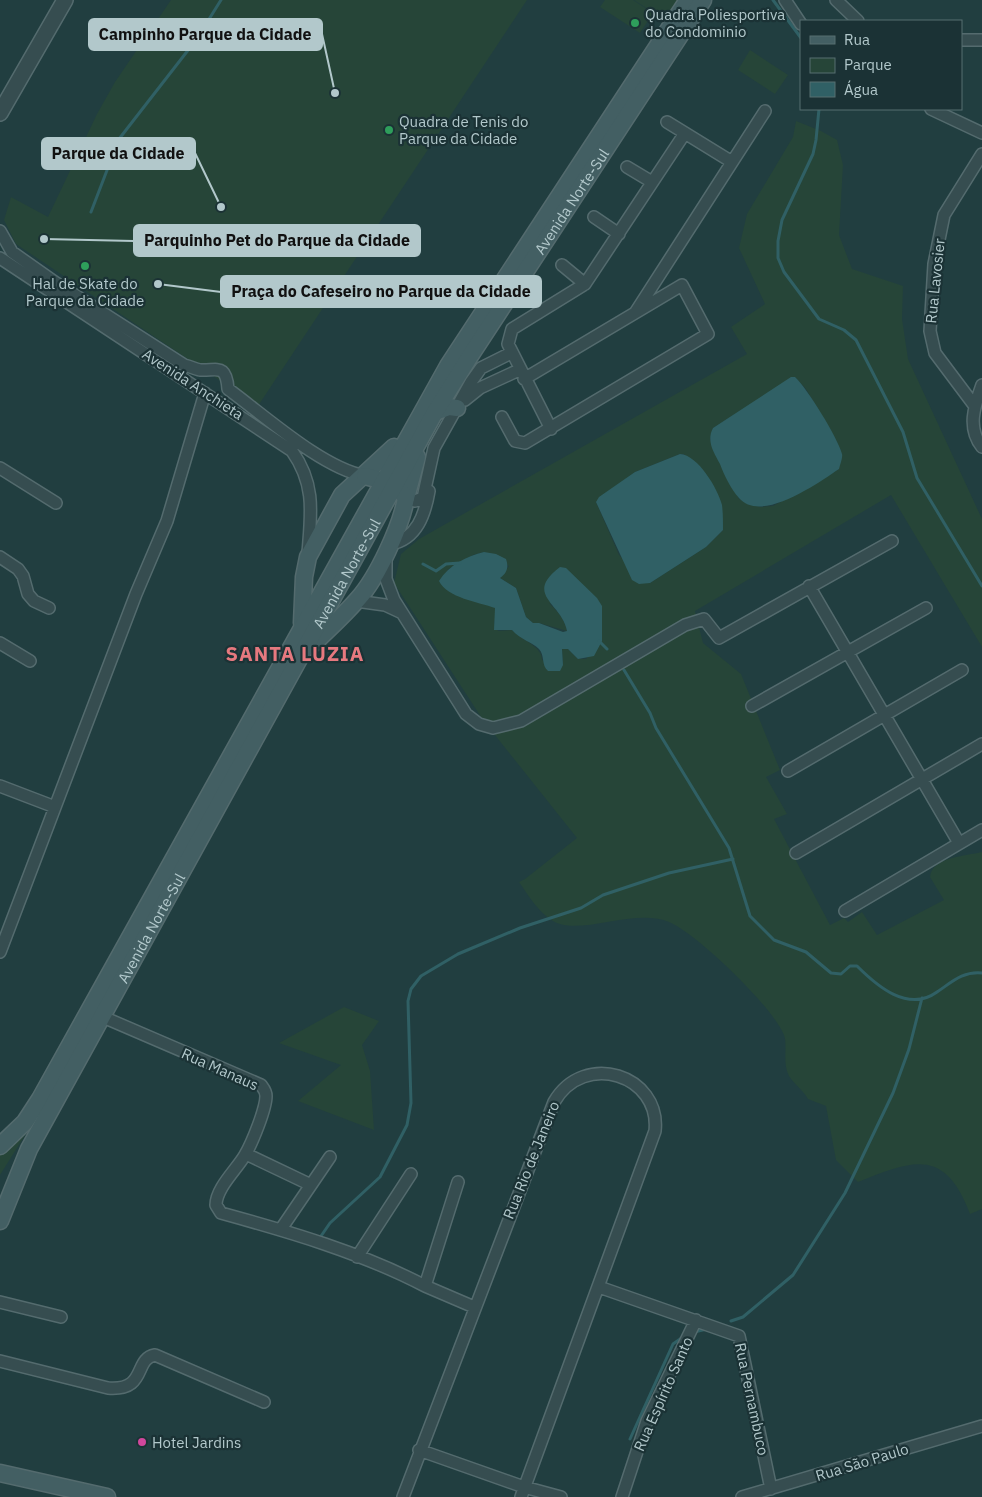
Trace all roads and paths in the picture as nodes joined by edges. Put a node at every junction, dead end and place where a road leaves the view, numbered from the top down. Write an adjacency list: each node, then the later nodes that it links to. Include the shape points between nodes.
1 (64, 0): 10 (street)
2 (688, 0): 43 (main road, Avenida Norte-Sul, via 448,366)
3 (703, 0): 31 (main road, Avenida Norte-Sul)
4 (785, 0): 7 (street)
5 (836, 0): 6 (street)
6 (857, 20)
7 (800, 22)
8 (962, 40): 9 (street)
9 (982, 40)
10 (4, 95): 13 (street)
11 (933, 110): 16 (street)
12 (765, 111): 18 (street)
13 (0, 113)
14 (667, 122): 15 (street)
15 (685, 133): 18 (street); 20 (street)
16 (982, 133)
17 (982, 154): 38 (street, Rua Lavosier, via 944,215 934,264 930,331 935,353)
18 (732, 162): 26 (street)
19 (626, 167): 20 (street)
20 (652, 182): 23 (street)
21 (594, 217): 23 (street)
22 (0, 231): 32 (street, Avenida Anchieta, via 12,252 48,278 184,365)
23 (619, 234): 27 (street)
24 (0, 258): 37 (street, Avenida Anchieta)
25 (562, 265): 27 (street)
26 (654, 282): 28 (street); 29 (street)
27 (585, 284): 30 (street, via 512,329 507,342)
28 (666, 294): 29 (street); 42 (street, via 682,285 708,334)
29 (634, 314): 33 (street)
30 (511, 353): 31 (street); 33 (street)
31 (475, 362): 34 (street); 39 (street); 40 (main road, Avenida Norte-Sul)
32 (201, 370): 36 (street, Avenida Anchieta, via 211,368 222,372); 37 (street, via 198,376)
33 (522, 374): 34 (street); 42 (street)
34 (491, 382): 39 (street)
35 (982, 386): 38 (street)
36 (228, 389): 37 (street, via 221,395); 46 (street, Avenida Anchieta, via 322,458 348,472)
37 (206, 393): 54 (street, Avenida Anchieta, via 292,451 298,460 312,498); 74 (street, via 167,522 136,594)
38 (974, 405): 44 (street, via 972,426)
39 (458, 406): 40 (main road); 47 (street, via 434,448)
40 (435, 412): 43 (main road, Avenida Norte-Sul)
41 (502, 417): 42 (street, via 518,443 525,443)
42 (551, 429)
43 (418, 430): 46 (main road); 48 (main road, Avenida Norte-Sul); 49 (main road)
44 (982, 448)
45 (0, 468): 50 (street)
46 (365, 476): 48 (main road); 54 (main road, via 342,496)
47 (428, 482): 49 (street, via 420,500); 52 (street, via 427,506 420,523 406,539)
48 (388, 483): 49 (main road); 57 (main road, Avenida Norte-Sul)
49 (406, 498): 52 (main road)
50 (56, 503)
51 (892, 541): 56 (street)
52 (389, 548): 58 (main road); 61 (street, via 386,579)
53 (0, 557): 59 (street, via 18,569 26,591 34,601)
54 (308, 557): 55 (main road)
55 (304, 577): 57 (main road, via 309,587); 62 (main road)
56 (809, 586): 61 (street, via 719,638 704,619 685,625 521,721 493,728 479,724 466,714); 64 (street)
57 (325, 598): 58 (main road, via 345,605); 62 (main road, Avenida Norte-Sul); 65 (main road, Avenida Norte-Sul)
58 (356, 601): 61 (street, via 386,605); 65 (main road)
59 (49, 608)
60 (926, 608): 64 (street)
61 (404, 614)
62 (302, 627): 81 (main road, Avenida Norte-Sul, via 40,1099 26,1122)
63 (0, 643): 66 (street)
64 (848, 653): 68 (street); 69 (street)
65 (302, 655): 80 (main road, Avenida Norte-Sul)
66 (30, 661)
67 (962, 670): 69 (street)
68 (752, 706)
69 (884, 715): 71 (street); 72 (street)
70 (982, 744): 72 (street)
71 (788, 771)
72 (922, 779): 76 (street); 77 (street)
73 (0, 786): 74 (street)
74 (55, 807): 79 (street)
75 (982, 830): 76 (street)
76 (959, 843): 78 (street)
77 (796, 853)
78 (845, 911)
79 (0, 952)
80 (103, 1017): 82 (street, Rua Manaus, via 261,1085 266,1098); 87 (main road, Avenida Norte-Sul, via 29,1148)
81 (0, 1146)
82 (246, 1154): 86 (street); 88 (street, Rua Manaus, via 217,1196 216,1205 221,1213)
83 (330, 1157): 86 (street)
84 (410, 1174): 89 (street)
85 (458, 1182): 90 (street)
86 (311, 1185): 88 (street)
87 (0, 1221)
88 (281, 1229): 89 (street)
89 (357, 1257): 90 (street)
90 (425, 1286): 93 (street)
91 (599, 1286): 93 (street, Rua Rio de Janeiro, via 655,1131 656,1118 644,1094 628,1080 596,1072 572,1081 561,1089 554,1102); 95 (street, Rua Pernambuco); 103 (street, Rua Rio de Janeiro)
92 (0, 1302): 94 (street)
93 (474, 1307): 99 (street, Rua Rio de Janeiro)
94 (61, 1317)
95 (696, 1320): 102 (street, Rua Pernambuco, via 739,1336); 108 (street, Rua Espírito Santo, via 647,1422)
96 (0, 1361): 97 (street, via 121,1389 132,1384 148,1358 155,1355)
97 (264, 1402)
98 (982, 1426): 102 (street, Rua São Paulo)
99 (419, 1450): 103 (street); 106 (street, Rua Rio de Janeiro)
100 (0, 1473): 105 (main road)
101 (0, 1484): 104 (main road)
102 (771, 1489): 109 (street, Rua São Paulo)
103 (522, 1492): 107 (street)
104 (57, 1497)
105 (107, 1497)
106 (403, 1497)
107 (561, 1497)
108 (622, 1497)
109 (742, 1497)

